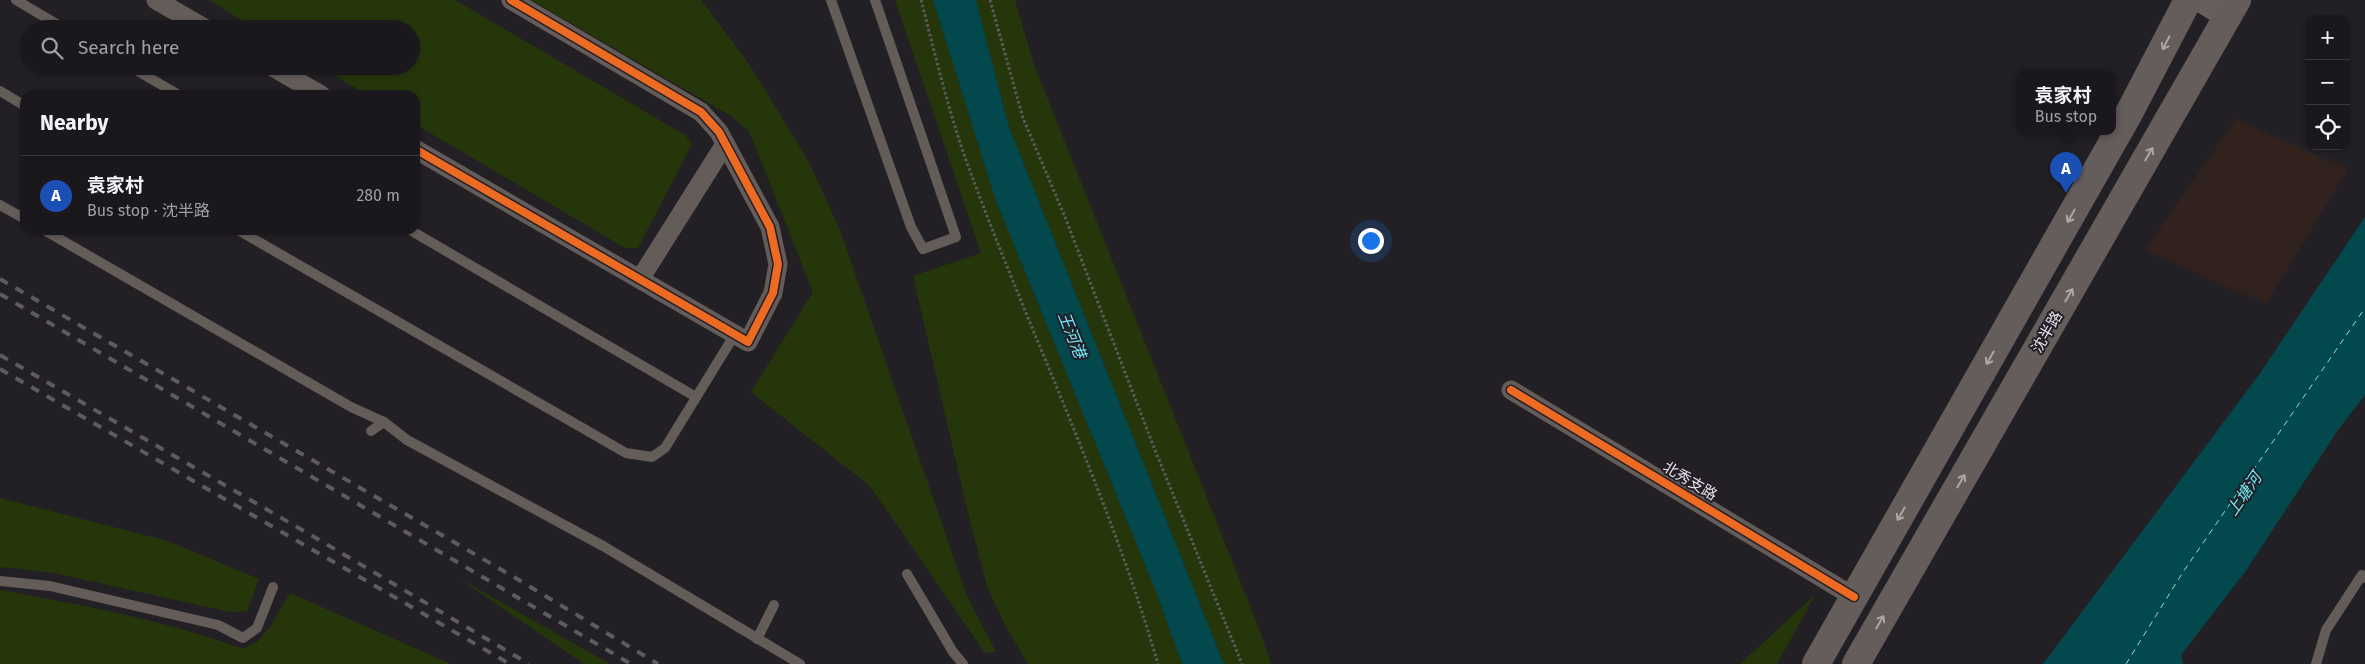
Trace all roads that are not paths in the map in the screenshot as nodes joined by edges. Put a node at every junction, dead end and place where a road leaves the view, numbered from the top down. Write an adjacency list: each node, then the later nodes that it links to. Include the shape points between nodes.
1 (16, 0): 9 (lane)
2 (156, 0): 10 (street)
3 (511, 0): 17 (street, via 701,112)
4 (831, 0): 5 (lane, via 911,227 923,249 956,237)
5 (874, 0)
6 (2188, 0): 34 (main road, one-way to 34, via 2128,115)
7 (2204, 0): 8 (main road)
8 (2233, 8): 40 (main road, 沈半路, one-way to 8)
9 (50, 20)
10 (190, 20)
11 (145, 75): 13 (lane)
12 (287, 75): 14 (street)
13 (170, 90)
14 (312, 90)
15 (0, 92): 16 (lane)
16 (20, 103)
17 (724, 144): 24 (street); 25 (street, via 770,227 778,264 773,293 748,342)
18 (420, 153): 24 (street)
19 (0, 205): 20 (lane)
20 (20, 216)
21 (53, 235): 28 (lane, via 351,407)
22 (247, 235): 27 (lane, via 626,453 652,457 666,448)
23 (419, 235): 27 (lane)
24 (640, 280): 25 (street)
25 (735, 334): 27 (lane)
26 (1512, 390): 34 (street, 北秀支路)
27 (696, 397)
28 (384, 422): 29 (lane); 36 (lane, via 407,440 603,546)
29 (371, 432)
30 (907, 574): 38 (lane, via 952,652)
31 (2365, 578): 41 (lane, via 2362,575 2326,630)
32 (0, 581): 33 (lane, via 50,586 218,625 242,638 257,628)
33 (273, 587)
34 (1854, 596): 39 (main road)
35 (774, 605): 36 (lane)
36 (757, 639): 37 (lane)
37 (800, 664)
38 (963, 664)
39 (1816, 664)
40 (1856, 664)
41 (2316, 664)

